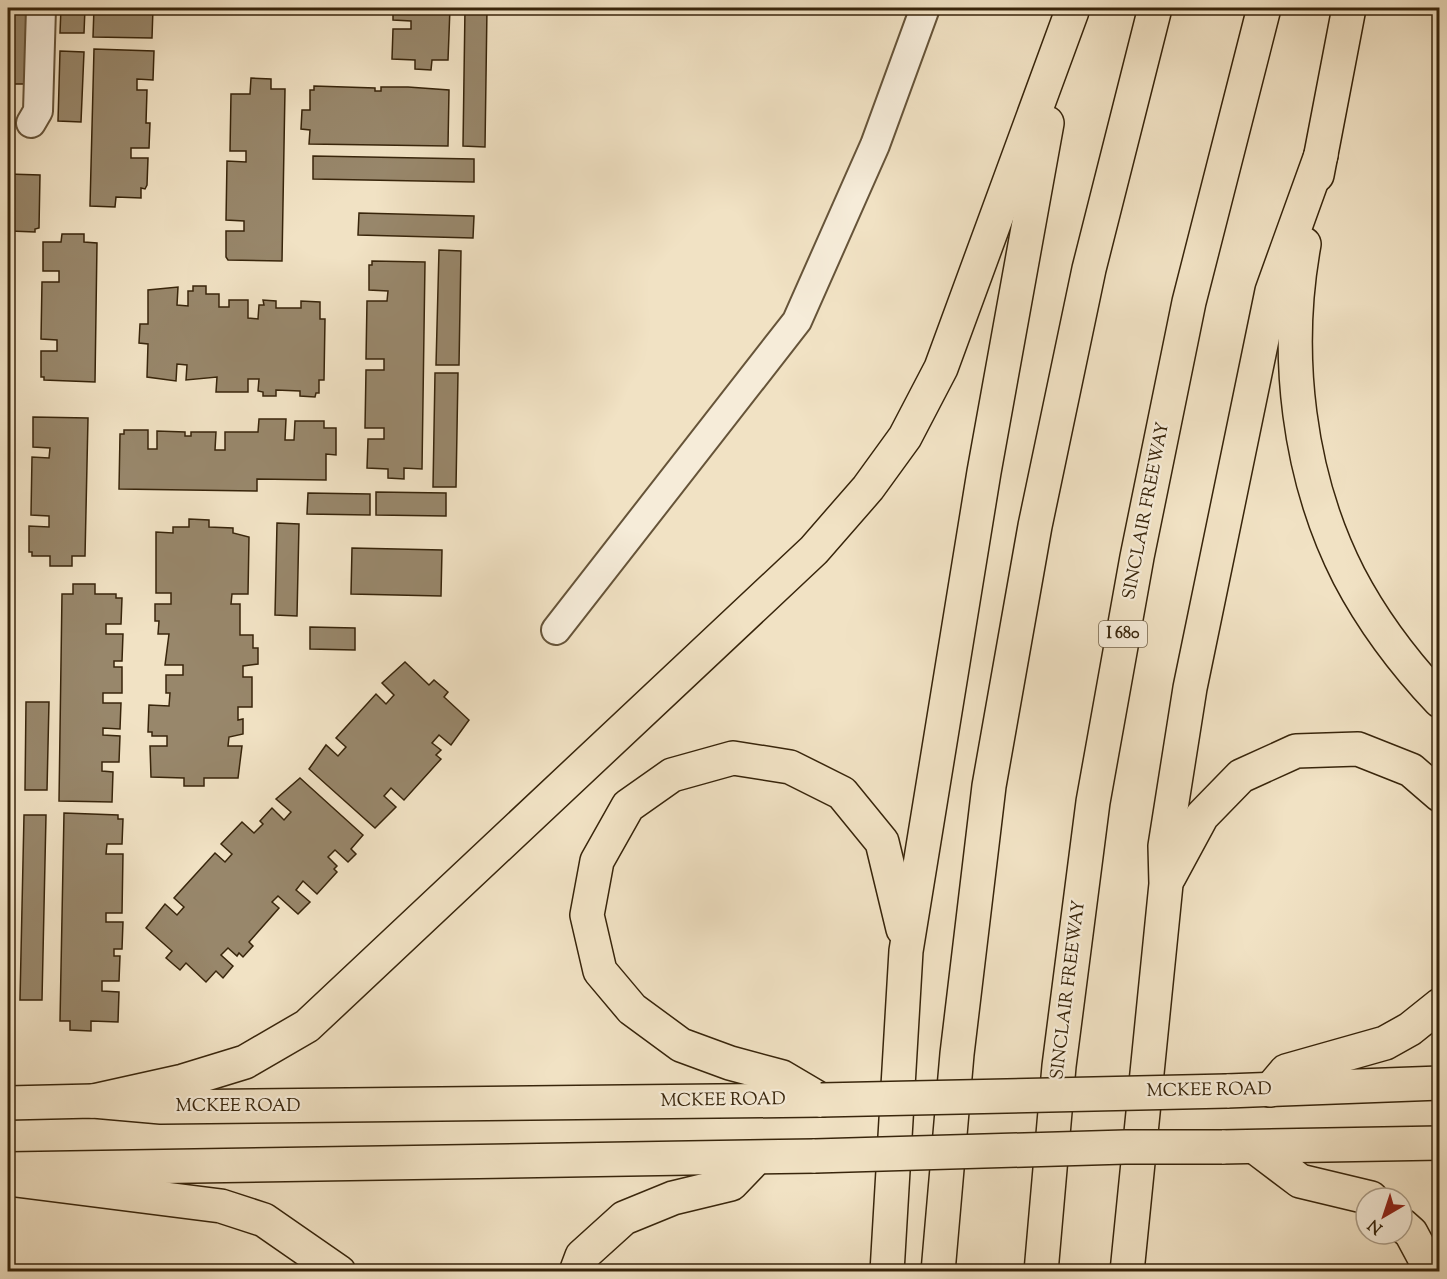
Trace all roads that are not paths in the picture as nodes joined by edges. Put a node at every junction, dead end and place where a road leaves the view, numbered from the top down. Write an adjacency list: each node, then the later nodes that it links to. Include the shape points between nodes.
1 (41, 8): 7 (lane, via 38,111)
2 (925, 8): 9 (lane, via 875,145 797,321)
3 (1155, 8): 33 (main road, via 1089,269 1035,526 989,786 957,1054)
4 (1264, 8): 34 (main road, SINCLAIR FREEWAY / I 680, via 1189,302 1095,790 1059,1066)
5 (1349, 8): 8 (main road)
6 (1073, 9): 13 (main road, via 1045,132 984,472); 18 (main road, via 941,368 905,437 868,488 814,550 307,1026 244,1062 183,1081)
7 (31, 123)
8 (1321, 155): 10 (main road, via 1299,271 1295,350 1301,430 1317,499 1349,577 1392,643); 12 (main road, via 1272,291 1190,688 1165,846)
9 (556, 630)
10 (1440, 701)
11 (1440, 795): 12 (main road, via 1411,770 1358,749 1296,751 1240,776 1202,816)
12 (1166, 884): 28 (main road)
13 (906, 951): 17 (main road, via 882,842 842,793 790,766 733,758 672,775 628,806 597,861 587,915 600,971 632,1009 681,1045 782,1077); 26 (main road)
14 (1440, 1005): 16 (main road, via 1385,1043 1286,1071)
15 (1440, 1083): 16 (main road, MCKEE ROAD)
16 (1270, 1090): 17 (main road, MCKEE ROAD, bridge)
17 (820, 1100): 18 (main road, MCKEE ROAD, via 184,1107)
18 (93, 1101): 19 (main road, MCKEE ROAD)
19 (8, 1103)
20 (1440, 1143): 21 (main road)
21 (1255, 1147): 22 (main road, bridge); 25 (main road, via 1300,1181)
22 (756, 1158): 23 (main road); 30 (main road, via 730,1184 673,1198 624,1218 582,1256)
23 (8, 1169)
24 (8, 1179): 29 (main road, via 221,1206 264,1220)
25 (1354, 1194)
26 (889, 1210): 31 (main road); 32 (main road)
27 (1414, 1239): 35 (main road)
28 (1128, 1262)
29 (339, 1272)
30 (576, 1272)
31 (880, 1272)
32 (887, 1272)
33 (938, 1272)
34 (1041, 1272)
35 (1432, 1272)

